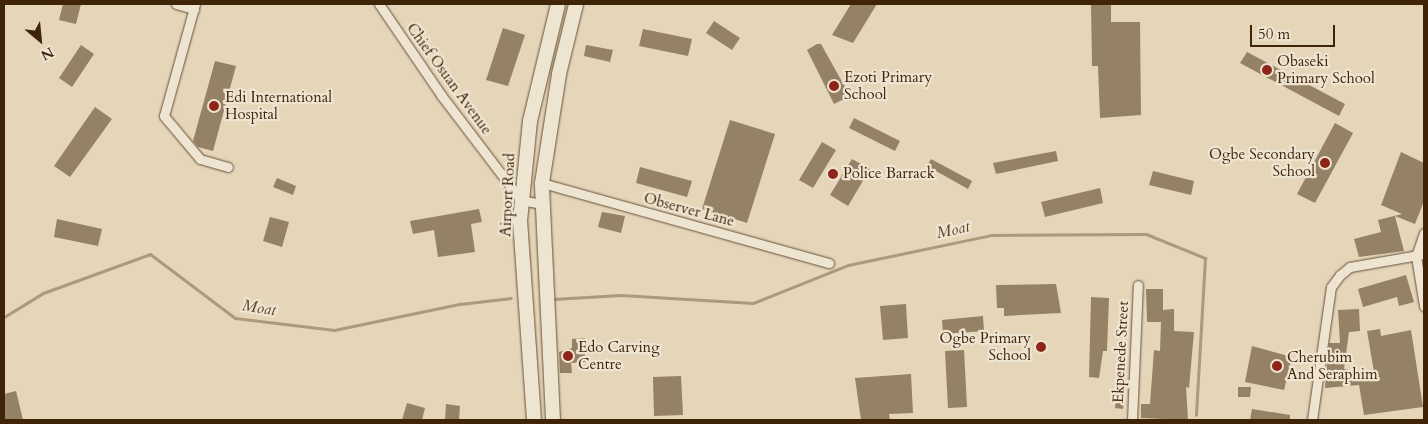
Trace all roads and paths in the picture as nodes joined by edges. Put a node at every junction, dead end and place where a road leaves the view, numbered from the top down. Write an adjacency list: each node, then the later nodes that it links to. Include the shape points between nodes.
1 (176, 4): 5 (street)
2 (379, 4): 8 (street, Chief Osuan Avenue, via 441,95)
3 (558, 4): 8 (main road, Airport Road, via 530,121)
4 (576, 4): 7 (main road, via 558,74)
5 (195, 6): 6 (street, via 164,116 200,159)
6 (228, 167)
7 (542, 183): 9 (main road); 12 (street, Observer Lane)
8 (521, 200): 9 (street); 15 (main road, Airport Road)
9 (541, 204): 16 (main road)
10 (1424, 233): 11 (street)
11 (1420, 255): 14 (street); 18 (street, via 1350,267 1332,287)
12 (828, 263)
13 (1138, 285): 17 (street, Ekpenede Street)
14 (1424, 306)
15 (534, 420)
16 (553, 420)
17 (1132, 420)
18 (1312, 420)

